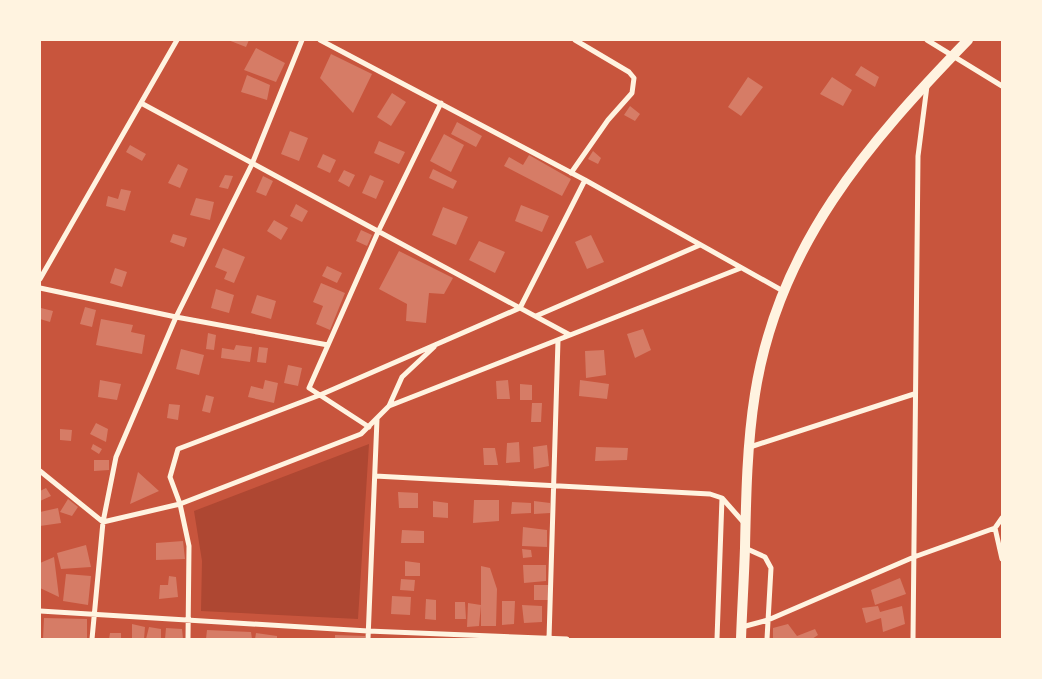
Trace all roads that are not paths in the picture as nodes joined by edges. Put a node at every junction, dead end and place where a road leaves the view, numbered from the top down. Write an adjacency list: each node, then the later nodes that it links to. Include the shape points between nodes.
1 (177, 40): 10 (street)
2 (302, 40): 12 (street)
3 (320, 40): 11 (street)
4 (574, 40): 13 (street, via 629,72 635,83 632,93 608,120)
5 (927, 40): 7 (street)
6 (968, 40): 7 (highway)
7 (952, 56): 8 (highway); 9 (street)
8 (927, 85): 20 (highway, via 853,169 810,235); 28 (street, via 918,156)
9 (1002, 86)
10 (141, 103): 12 (street); 18 (street)
11 (440, 103): 13 (street); 15 (street)
12 (252, 164): 15 (street); 23 (street)
13 (571, 173): 14 (street)
14 (585, 180): 16 (street); 21 (street)
15 (378, 232): 21 (street); 27 (street)
16 (700, 245): 17 (street); 22 (street)
17 (741, 268): 20 (street); 24 (street)
18 (40, 280)
19 (40, 288): 23 (street)
20 (784, 292): 33 (highway, via 755,393)
21 (520, 308): 22 (street); 26 (street)
22 (536, 316): 24 (street)
23 (176, 317): 27 (street); 40 (street, via 116,457)
24 (570, 335): 25 (street)
25 (558, 340): 30 (street); 36 (street)
26 (438, 344): 29 (street); 30 (street, via 402,377)
27 (328, 345): 29 (street, via 309,388)
28 (914, 394): 33 (street); 44 (street)
29 (320, 395): 32 (street); 38 (street, via 178,449 170,477)
30 (389, 406): 31 (street)
31 (377, 418): 32 (street); 35 (street)
32 (369, 427): 38 (street, via 361,434)
33 (750, 447): 41 (highway)
34 (40, 471): 40 (street)
35 (375, 476): 36 (street); 51 (street)
36 (553, 487): 37 (street, via 710,494); 55 (street)
37 (722, 498): 41 (street); 57 (street)
38 (180, 504): 40 (street); 48 (street, via 189,546)
39 (1002, 518): 42 (street)
40 (103, 522): 47 (street)
41 (745, 524): 43 (highway)
42 (995, 528): 44 (street); 45 (street)
43 (745, 548): 49 (street, via 765,557 770,563); 50 (highway)
44 (914, 557): 49 (street); 60 (street)
45 (1002, 559)
46 (40, 612): 47 (street)
47 (92, 615): 48 (street); 52 (street)
48 (188, 620): 51 (street); 53 (street)
49 (768, 620): 50 (street); 59 (street)
50 (741, 627): 58 (highway)
51 (368, 631): 54 (street); 55 (street)
52 (92, 639)
53 (188, 639)
54 (368, 639)
55 (549, 639): 56 (street)
56 (567, 639)
57 (717, 639)
58 (741, 639)
59 (767, 639)
60 (913, 639)

